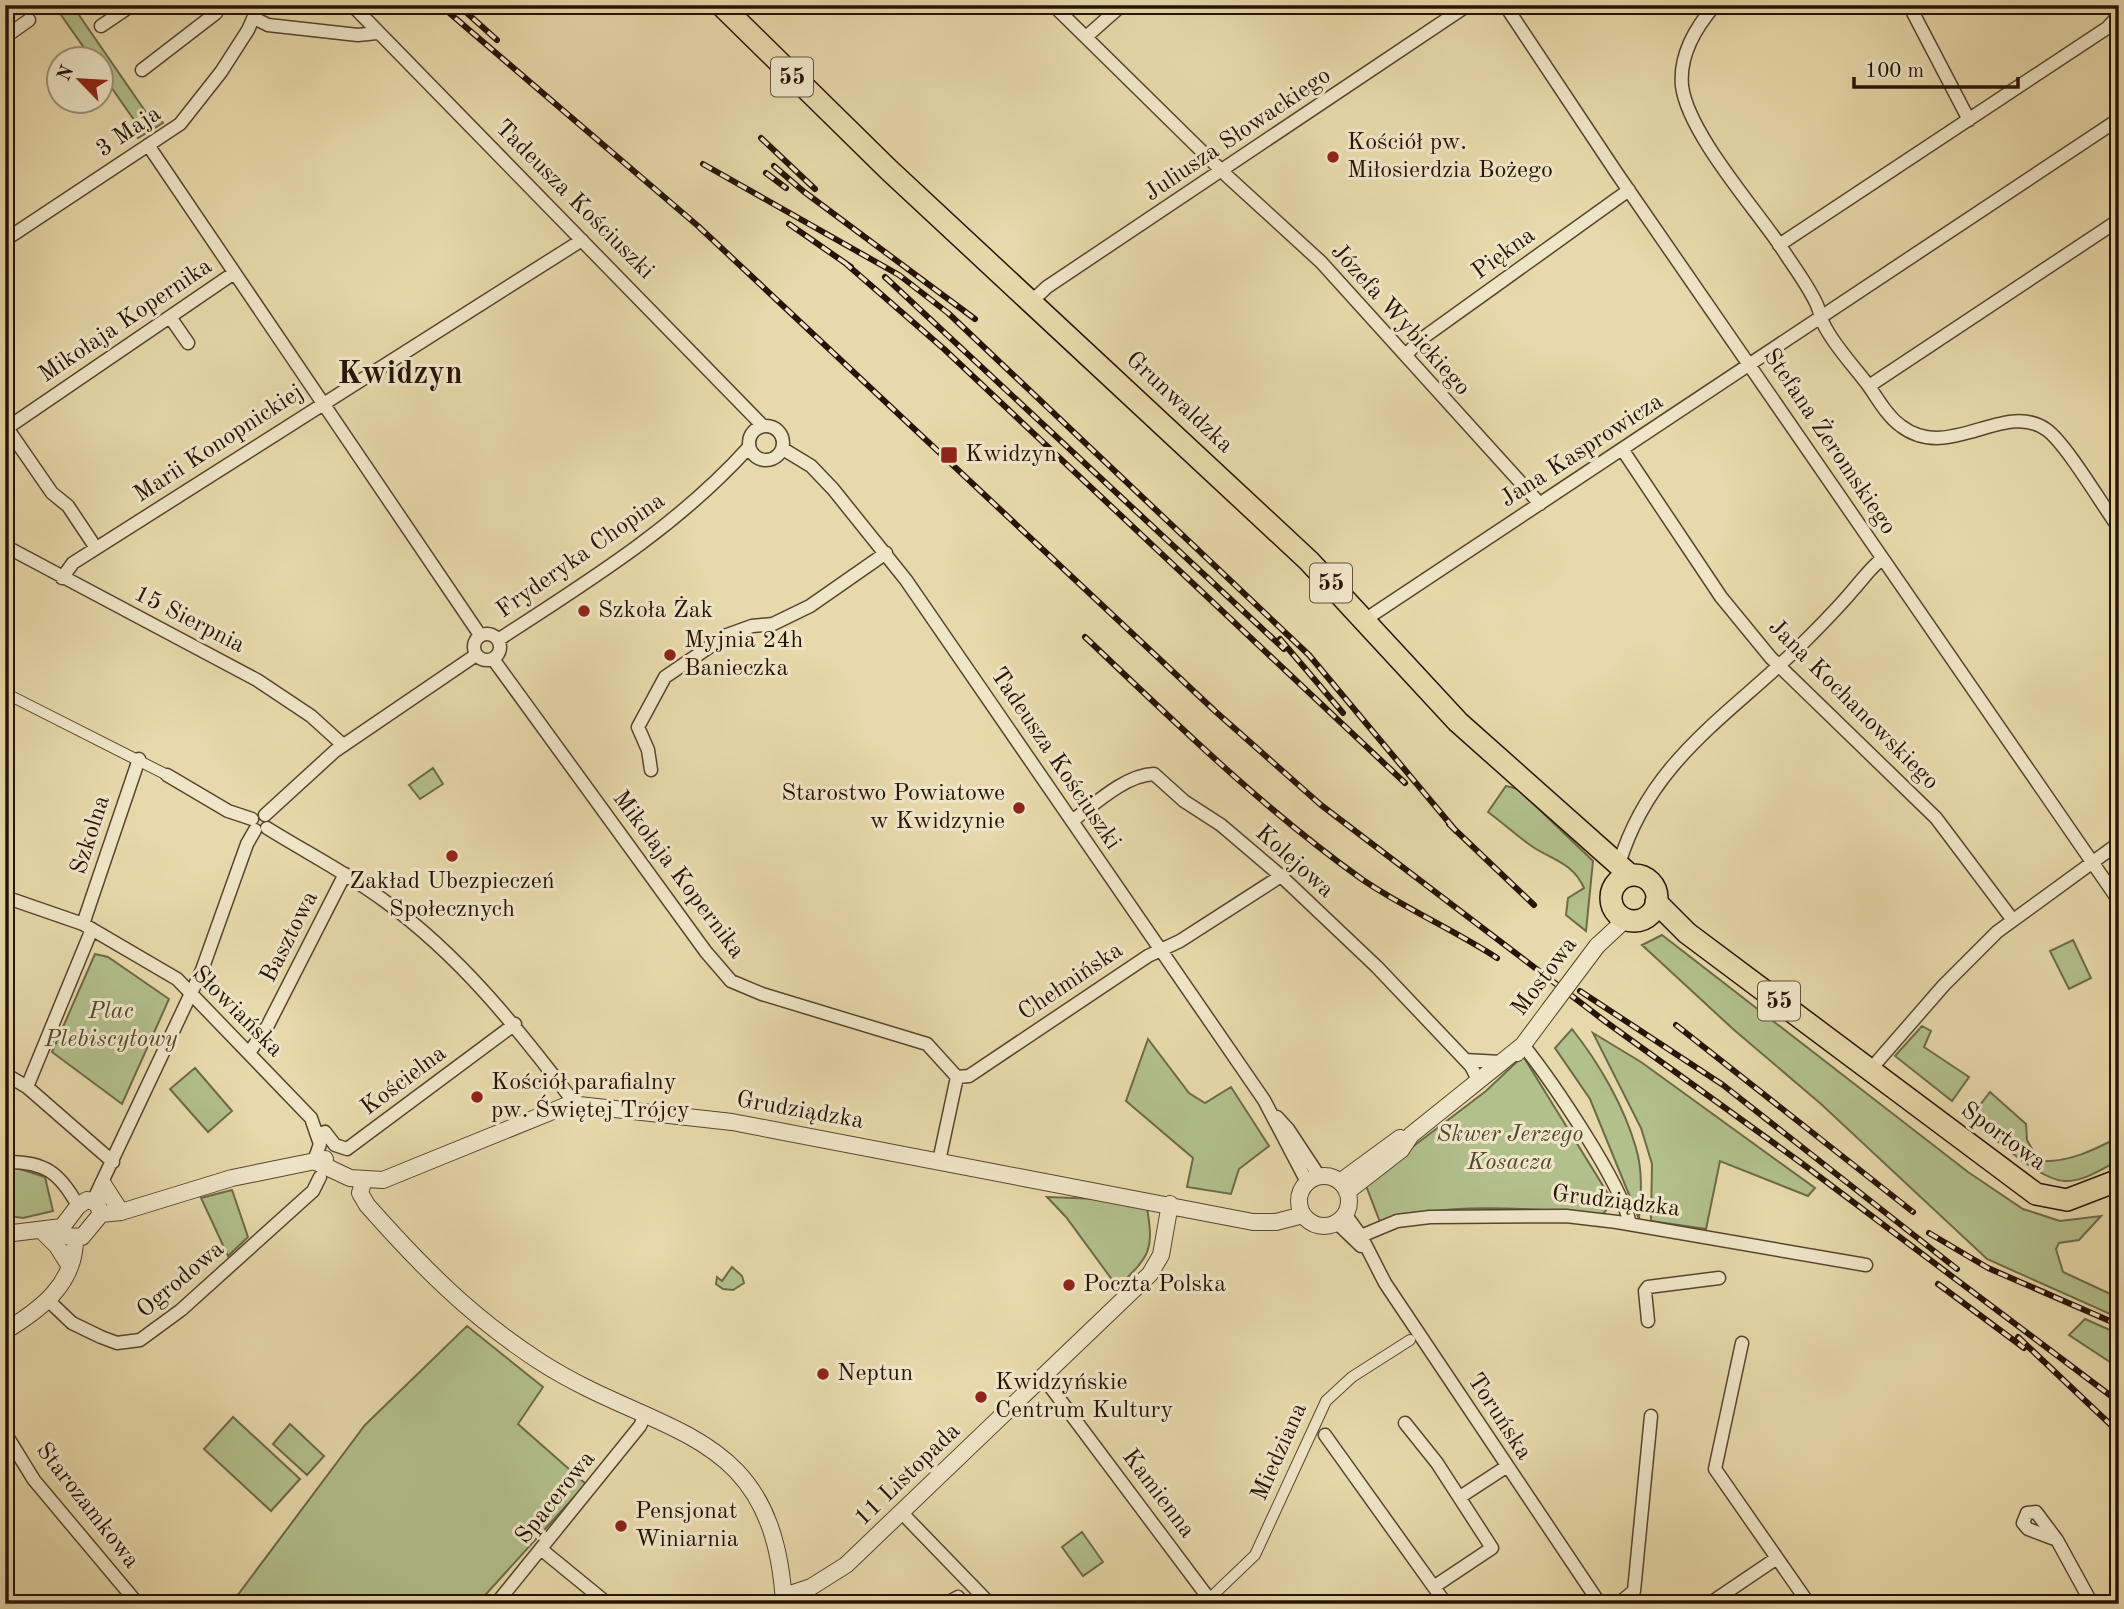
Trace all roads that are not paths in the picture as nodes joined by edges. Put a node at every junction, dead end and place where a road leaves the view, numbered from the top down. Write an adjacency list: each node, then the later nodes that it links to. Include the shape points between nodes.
1 (132, 5): 16 (street)
2 (212, 5): 21 (street, via 216,13)
3 (259, 5): 17 (street, 3 Maja)
4 (268, 5): 15 (street, 3 Maja)
5 (352, 5): 18 (street, Tadeusza Kościuszki)
6 (721, 5): 32 (main road, Grunwaldzka / 55, via 811,96)
7 (1054, 5): 20 (street, Józefa Wybickiego)
8 (1122, 5): 20 (street)
9 (1468, 5): 25 (street, Juliusza Słowackiego)
10 (1505, 5): 26 (street, Stefana Żeromskiego)
11 (1715, 5): 30 (street, via 1696,30 1685,56 1685,100 1741,194)
12 (1909, 5): 23 (street)
13 (2119, 15): 23 (street)
14 (29, 20): 19 (street)
15 (258, 20): 17 (street, 3 Maja); 18 (street, via 358,35)
16 (101, 26)
17 (248, 30): 24 (street, 3 Maja, via 195,108)
18 (377, 33): 29 (street, Tadeusza Kościuszki)
19 (5, 37)
20 (1086, 37): 25 (street, Józefa Wybickiego)
21 (142, 71)
22 (2119, 119): 33 (street, Jana Kasprowicza)
23 (1969, 120): 30 (street)
24 (148, 145): 28 (street, 3 Maja); 31 (street, Mikołaja Kopernika)
25 (1221, 171): 32 (street, Juliusza Słowackiego, via 1046,287); 36 (street, Józefa Wybickiego, via 1321,262)
26 (1629, 190): 36 (street, Piękna, via 1420,340); 37 (street, Stefana Żeromskiego)
27 (2119, 220): 38 (street)
28 (5, 240)
29 (582, 240): 39 (street, Tadeusza Kościuszki); 40 (street, Marii Konopnickiej)
30 (1779, 245): 33 (street)
31 (234, 273): 34 (street, Mikołaja Kopernika); 40 (street, Mikołaja Kopernika)
32 (1032, 301): 55 (main road, Grunwaldzka / 55)
33 (1821, 316): 37 (street, Jana Kasprowicza); 38 (street)
34 (170, 317): 35 (street); 41 (street, Mikołaja Kopernika)
35 (188, 344)
36 (1406, 355): 48 (street, Józefa Wybickiego)
37 (1752, 365): 45 (street, Jana Kasprowicza); 53 (street, Stefana Żeromskiego)
38 (1869, 386): 49 (street, via 1898,425 1925,437 1972,433 2013,421 2044,428)
39 (737, 400): 42 (street, Tadeusza Kościuszki); 43 (street, Tadeusza Kościuszki)
40 (323, 402): 51 (street, Marii Konopnickiej); 56 (street, Mikołaja Kopernika)
41 (6, 426): 51 (street, Mikołaja Kopernika)
42 (763, 426): 43 (street); 44 (street, via 777,430)
43 (750, 440): 46 (street); 47 (street, Fryderyka Chopina)
44 (783, 449): 46 (street, via 772,460); 52 (street, Tadeusza Kościuszki, via 811,466)
45 (1622, 449): 48 (street, Jana Kasprowicza); 60 (street, Jana Kochanowskiego, via 1721,597)
46 (757, 459): 47 (street, Fryderyka Chopina)
47 (720, 478): 57 (street, Fryderyka Chopina, via 634,551)
48 (1540, 504): 55 (street, Jana Kasprowicza)
49 (2119, 528)
50 (5, 546): 54 (street, 15 Sierpnia)
51 (96, 548): 54 (street, Marii Konopnickiej, via 73,562)
52 (886, 553): 64 (street, via 799,612 773,624 727,635 665,677 638,727); 66 (street, Tadeusza Kościuszki)
53 (1882, 559): 60 (street); 69 (street, Stefana Żeromskiego)
54 (62, 578): 62 (street, 15 Sierpnia, via 257,680)
55 (1366, 619): 71 (main road, Grunwaldzka / 55, via 1458,722)
56 (480, 635): 57 (street, via 490,634); 58 (street, via 474,644)
57 (498, 640): 59 (street, via 500,651)
58 (476, 655): 59 (street); 62 (street)
59 (493, 659): 88 (street, Mikołaja Kopernika, via 731,981 762,995 928,1044)
60 (1779, 667): 71 (street, via 1717,717 1657,785 1633,825); 77 (street, Jana Kochanowskiego, via 1929,810)
61 (5, 693): 63 (street)
62 (343, 745): 67 (street)
63 (139, 759): 65 (street); 78 (street, Szkolna)
64 (651, 770)
65 (167, 775): 67 (street, via 228,811)
66 (1072, 821): 72 (street, Kolejowa, via 1125,784 1143,774 1154,774); 79 (street, Tadeusza Kościuszki)
67 (260, 823): 70 (street); 80 (street, via 247,844)
68 (2119, 843): 69 (street)
69 (2092, 861): 74 (street, Stefana Żeromskiego); 77 (street)
70 (345, 874): 81 (street, via 388,902); 83 (street, Basztowa, via 268,1025)
71 (1622, 874): 75 (main road, 55, via 1647,878 1653,885); 76 (main road, 55, via 1611,898)
72 (1281, 876): 79 (street, Chełmińska); 84 (street, Kolejowa, via 1377,967)
73 (5, 897): 78 (street, Słowiańska)
74 (2119, 901)
75 (1653, 909): 76 (main road, via 1634,920); 86 (main road, 55)
76 (1621, 915): 82 (street, Mostowa, bridge)
77 (2012, 919): 86 (street, via 1944,985)
78 (88, 927): 80 (street, Słowiańska, via 177,979); 90 (street)
79 (1160, 950): 88 (street, Chełmińska, via 969,1076); 99 (street, Tadeusza Kościuszki, via 1272,1113 1288,1129)
80 (190, 993): 83 (street, Słowiańska); 96 (street)
81 (515, 1024): 91 (street, via 570,1097); 92 (street, Kościelna, via 347,1149 335,1145 325,1132)
82 (1523, 1045): 85 (street, Mostowa); 89 (street, Mostowa, via 1505,1067); 108 (street, via 1610,1177)
83 (249, 1053): 92 (street, Słowiańska, via 304,1110)
84 (1465, 1060): 85 (street); 89 (street, Kolejowa)
85 (1500, 1062): 89 (street, Mostowa)
86 (1870, 1070): 100 (main road, Sportowa / 55, via 2036,1194 2067,1200)
87 (5, 1074): 90 (street)
88 (957, 1077): 94 (street)
89 (1479, 1082): 102 (street, Mostowa, via 1411,1135 1398,1139)
90 (27, 1087): 96 (street)
91 (570, 1104): 94 (street, Grudziądzka, via 732,1122); 98 (street, Grudziądzka, via 383,1180)
92 (318, 1135): 93 (street)
93 (314, 1161): 98 (street, via 340,1175); 106 (street, via 232,1178)
94 (939, 1161): 103 (street, Grudziądzka)
95 (5, 1162): 104 (street, via 50,1170)
96 (113, 1162): 101 (street)
97 (320, 1177): 118 (street, Ogrodowa, via 313,1191 181,1310 140,1340 117,1343 101,1337 72,1323)
98 (363, 1179): 124 (street, via 360,1193 367,1205 469,1311 561,1375)
99 (1313, 1179): 102 (street); 105 (street)
100 (2119, 1181)
101 (103, 1184): 104 (street); 106 (street)
102 (1344, 1187): 107 (street)
103 (1170, 1204): 105 (street, Grudziądzka, via 1265,1223); 123 (street, 11 Listopada, via 1157,1266)
104 (91, 1207): 106 (street); 109 (street); 113 (street, via 82,1237)
105 (1301, 1208): 107 (street, via 1322,1226)
106 (121, 1212)
107 (1341, 1218): 112 (street, Toruńska); 114 (street, Toruńska)
108 (1630, 1224): 112 (street, Grudziądzka, via 1566,1216 1430,1217 1397,1221); 116 (street, Grudziądzka)
109 (62, 1227): 110 (street); 113 (street, via 62,1233)
110 (41, 1230): 111 (street); 115 (street)
111 (5, 1234)
112 (1361, 1236): 114 (street, Toruńska)
113 (75, 1239): 115 (street)
114 (1367, 1252): 129 (street, Toruńska)
115 (69, 1265): 118 (street)
116 (1866, 1265)
117 (1719, 1278): 119 (street, via 1648,1287 1644,1291)
118 (49, 1301): 120 (street)
119 (1648, 1321)
120 (5, 1331)
121 (1410, 1340): 137 (street, Miedziana, via 1352,1377 1326,1401 1255,1555)
122 (1742, 1343): 134 (street, via 1715,1469)
123 (1043, 1377): 131 (street, 11 Listopada); 137 (street, Kamienna)
124 (645, 1415): 133 (street, Spacerowa); 136 (street, via 720,1455 756,1494 774,1538)
125 (1651, 1416): 146 (street, via 1634,1591)
126 (1405, 1423): 130 (street)
127 (5, 1433): 138 (street, Starozamkowa, via 34,1480)
128 (1325, 1435): 135 (street)
129 (1506, 1466): 130 (street); 145 (street, Toruńska)
130 (1460, 1497): 135 (street, via 1492,1548)
131 (901, 1512): 136 (street, 11 Listopada, via 846,1565); 143 (street)
132 (2057, 1539): 149 (street)
133 (542, 1550): 139 (street, Spacerowa); 140 (street)
134 (1777, 1558): 147 (street); 148 (street)
135 (1435, 1586): 144 (street)
136 (784, 1600)
137 (1211, 1601)
138 (138, 1604)
139 (496, 1604)
140 (608, 1604)
141 (945, 1604): 142 (street, via 958,1597)
142 (963, 1604)
143 (990, 1604)
144 (1446, 1604)
145 (1600, 1604)
146 (1618, 1604)
147 (1709, 1604)
148 (1808, 1604)
149 (2092, 1604)

